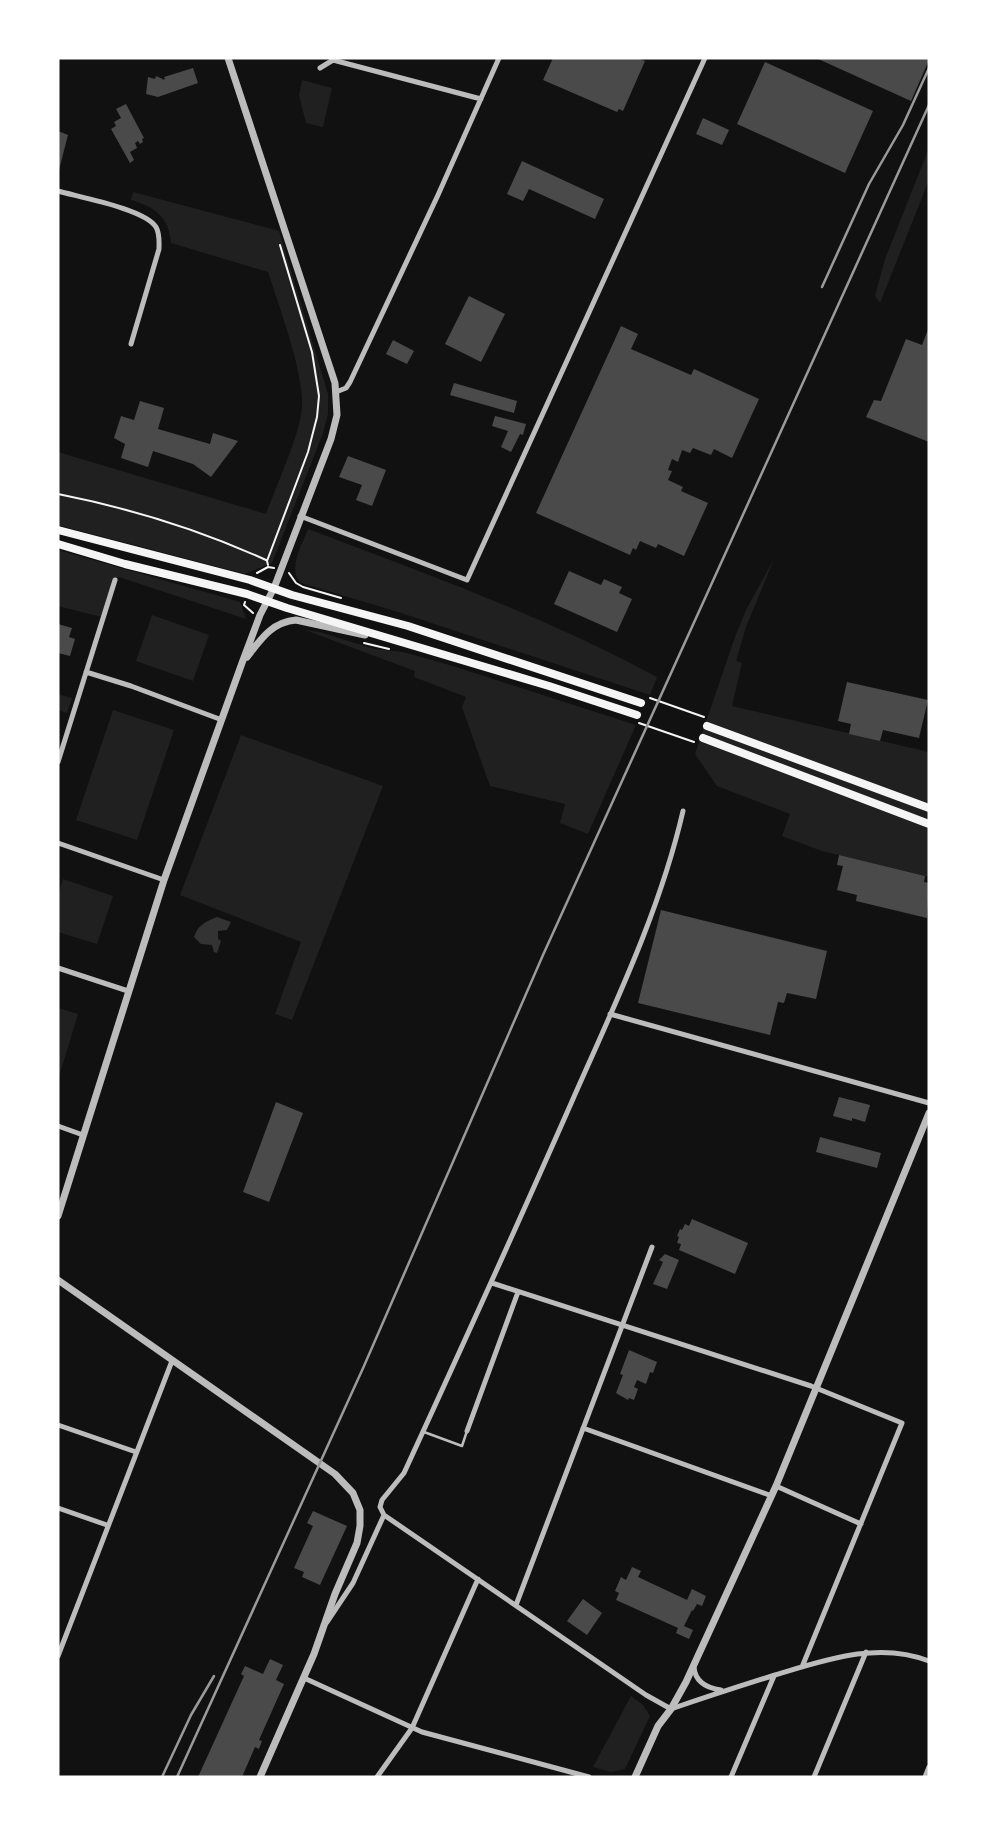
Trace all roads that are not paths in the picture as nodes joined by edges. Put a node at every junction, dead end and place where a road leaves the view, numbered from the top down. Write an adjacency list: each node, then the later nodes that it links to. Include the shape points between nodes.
1 (228, 58): 8 (street)
2 (499, 58): 5 (street)
3 (705, 58): 9 (street, via 467,580)
4 (320, 68): 5 (street, via 333,60)
5 (481, 99): 8 (street, via 351,382)
6 (58, 191): 7 (street, via 139,214 156,227 159,249)
7 (131, 344)
8 (336, 392): 9 (street, via 335,426)
9 (300, 516): 13 (street)
10 (58, 530): 13 (main road)
11 (58, 544): 14 (main road)
12 (115, 580): 17 (street)
13 (274, 588): 14 (street); 18 (main road)
14 (267, 601): 15 (main road); 16 (street)
15 (412, 645): 16 (street, via 285,621 268,631); 19 (main road)
16 (242, 663): 20 (street)
17 (86, 672): 20 (street); 23 (street)
18 (642, 699)
19 (636, 718)
20 (222, 720): 28 (street)
21 (709, 722): 24 (main road)
22 (702, 741): 26 (main road)
23 (58, 762)
24 (929, 808)
25 (683, 811): 31 (street, via 657,902)
26 (929, 824)
27 (58, 843): 28 (street)
28 (164, 880): 30 (street)
29 (58, 968): 30 (street)
30 (128, 991): 35 (street)
31 (610, 1014): 32 (street); 39 (street)
32 (929, 1103)
33 (929, 1113): 43 (street)
34 (58, 1126): 35 (street)
35 (83, 1135): 36 (street)
36 (58, 1216)
37 (652, 1247): 41 (street)
38 (58, 1280): 42 (street)
39 (492, 1283): 40 (street); 46 (street)
40 (518, 1292): 41 (street); 47 (street)
41 (621, 1325): 43 (street); 45 (street)
42 (172, 1361): 48 (street); 57 (street, via 335,1474 356,1500 361,1518 357,1543)
43 (817, 1388): 49 (street); 53 (street, via 902,1423)
44 (58, 1425): 48 (street)
45 (583, 1428): 50 (street); 56 (street)
46 (423, 1431): 47 (lane, via 462,1446); 52 (street, via 404,1473 382,1500)
47 (467, 1431)
48 (136, 1452): 54 (street)
49 (776, 1486): 50 (street); 53 (street)
50 (772, 1496): 61 (street)
51 (58, 1508): 54 (street)
52 (384, 1515): 55 (street); 57 (street, via 353,1583)
53 (861, 1524): 62 (street)
54 (107, 1525): 59 (street)
55 (478, 1579): 56 (street); 67 (street)
56 (516, 1605): 66 (street)
57 (321, 1630): 64 (street)
58 (866, 1652): 60 (street); 62 (street); 74 (street)
59 (58, 1656)
60 (929, 1661)
61 (694, 1665): 65 (street, via 702,1684); 66 (street)
62 (802, 1667): 63 (street)
63 (774, 1676): 65 (street); 73 (street)
64 (304, 1678): 67 (street); 69 (street)
65 (724, 1690): 66 (street)
66 (671, 1709): 72 (street, via 658,1726)
67 (412, 1728): 70 (street); 71 (street)
68 (929, 1767): 75 (street)
69 (260, 1777)
70 (377, 1777)
71 (589, 1777)
72 (635, 1777)
73 (731, 1777)
74 (814, 1777)
75 (925, 1777)

